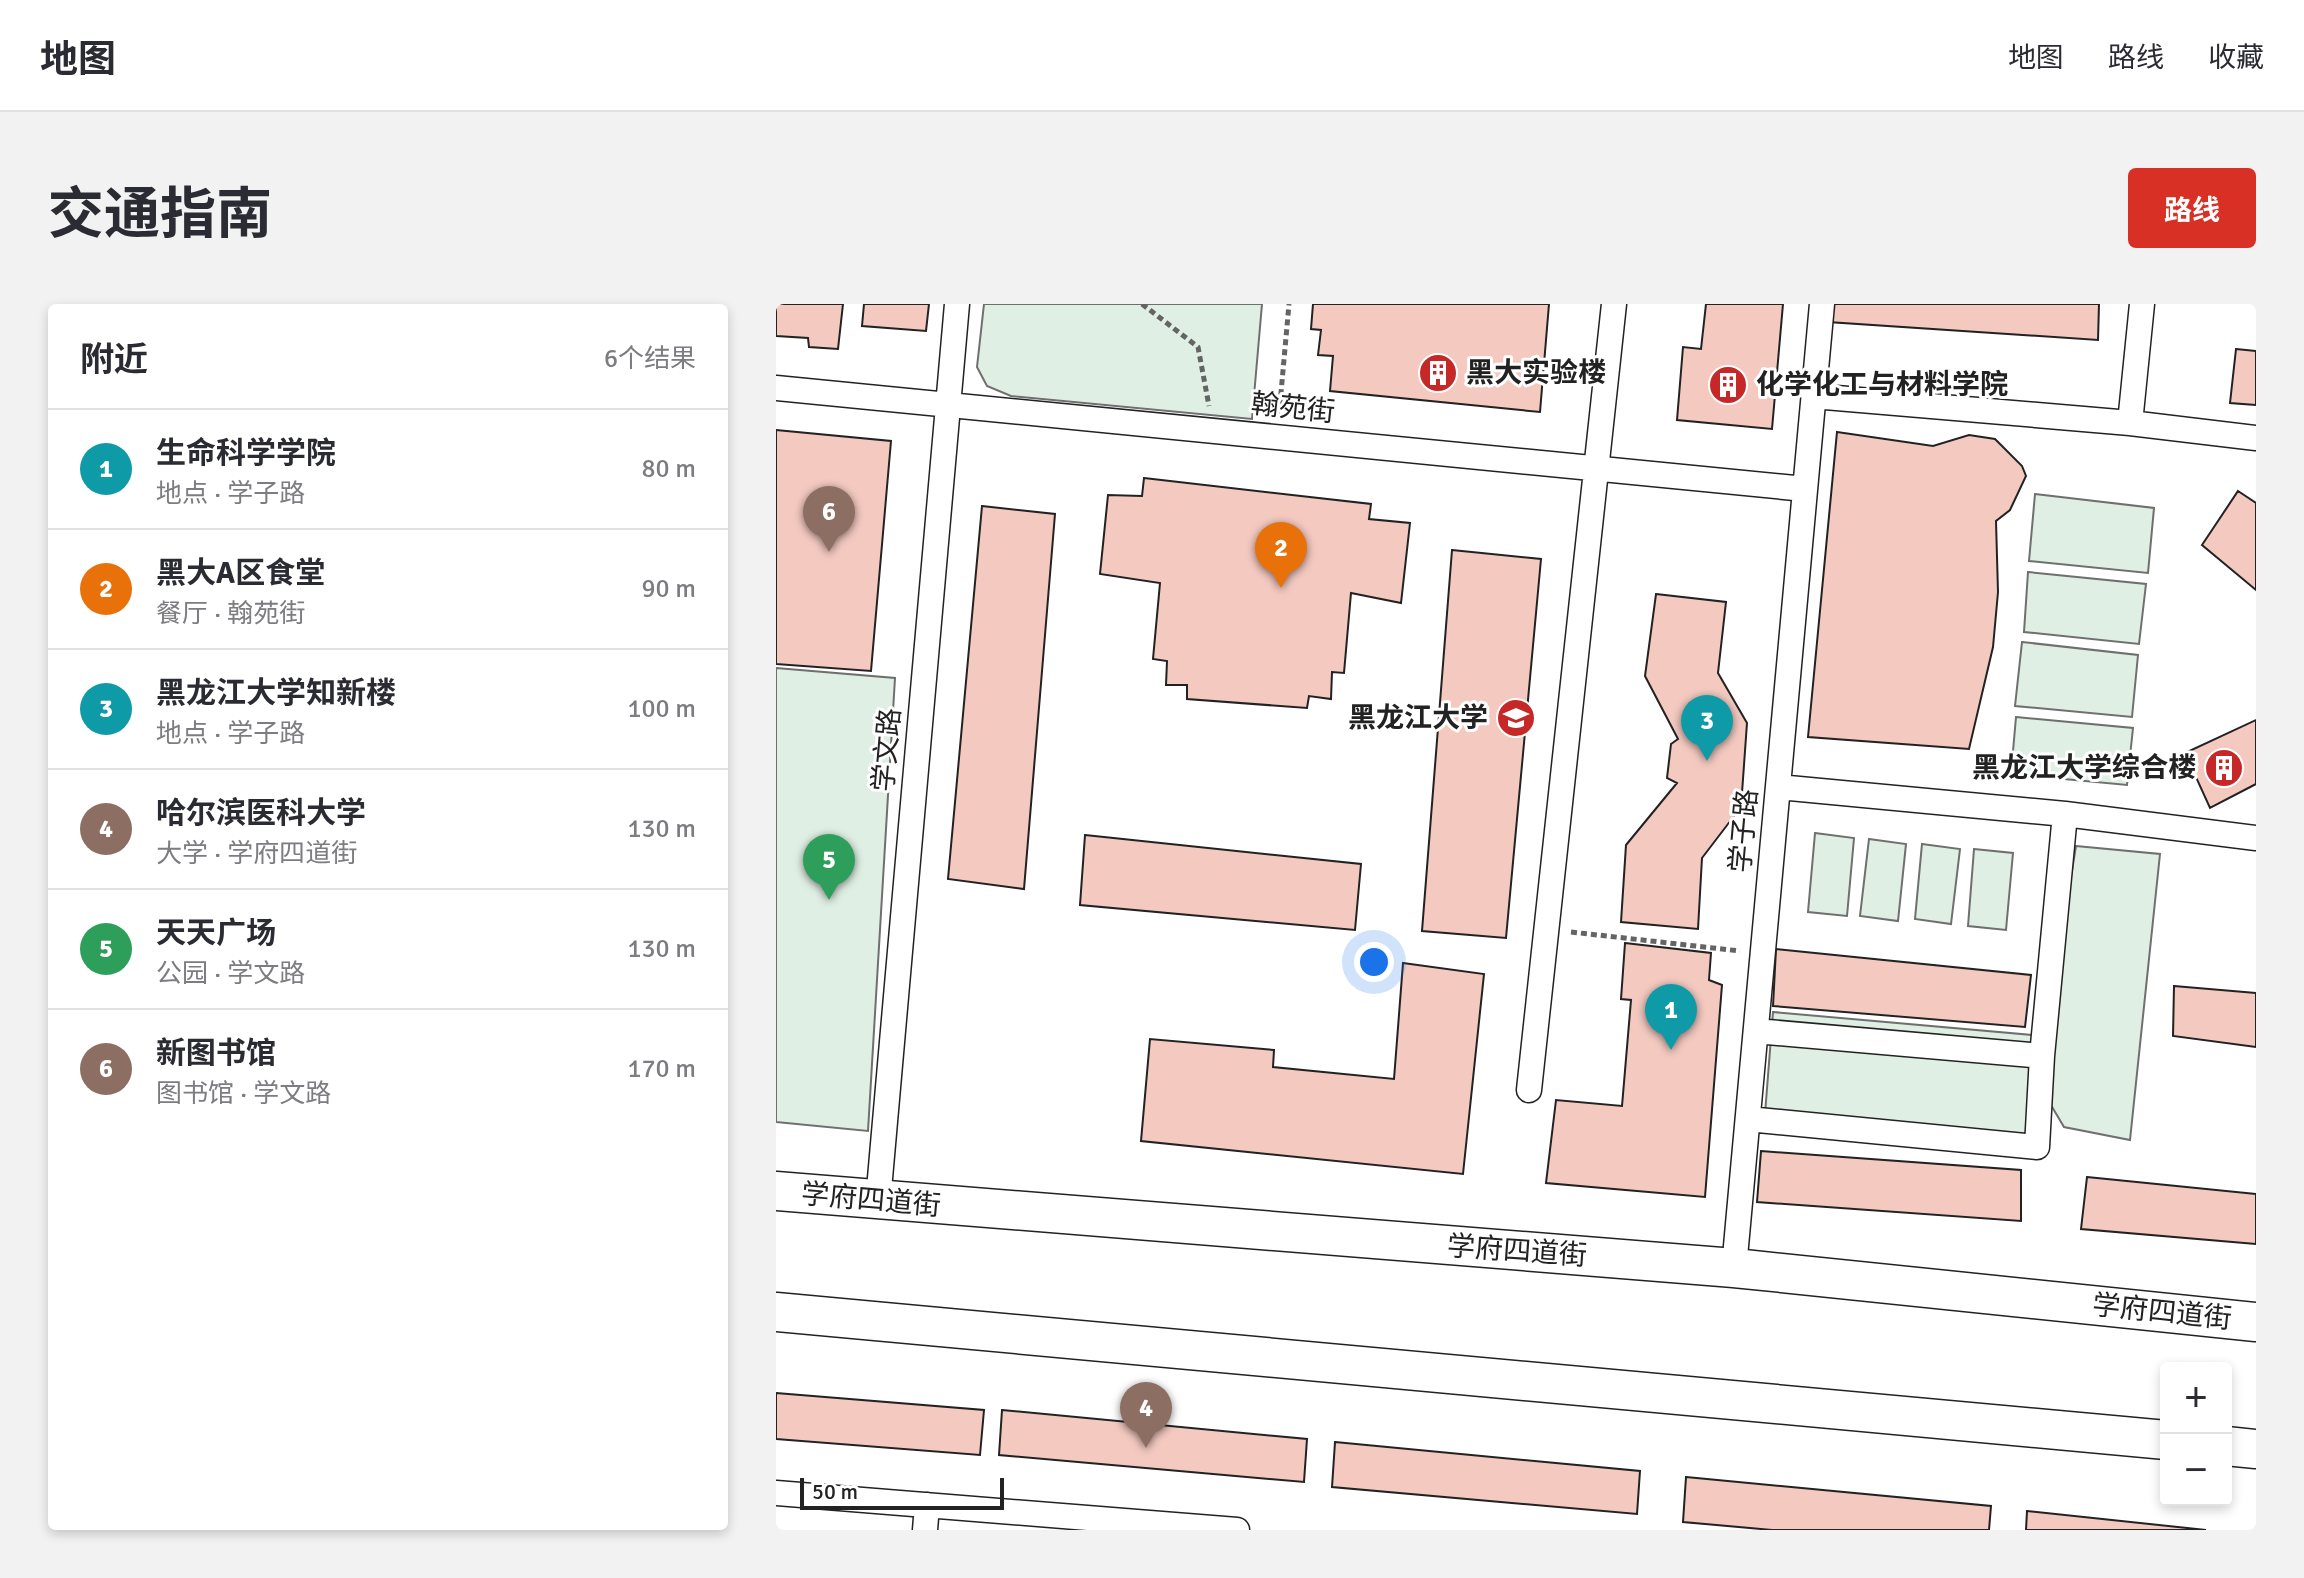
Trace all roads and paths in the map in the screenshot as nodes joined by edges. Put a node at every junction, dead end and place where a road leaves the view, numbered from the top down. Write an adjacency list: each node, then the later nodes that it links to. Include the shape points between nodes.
1 (957, 304): 9 (street, 学文路)
2 (1142, 304): 11 (path, via 1198,347)
3 (1289, 304): 12 (path)
4 (1614, 304): 14 (street)
5 (1822, 304): 8 (street, 学子路)
6 (2142, 304): 10 (street)
7 (776, 388): 9 (street, 翰苑街)
8 (1813, 396): 10 (street); 15 (street, 学子路)
9 (947, 404): 11 (street, 翰苑街); 26 (street, 学文路)
10 (2130, 423): 13 (street)
11 (1213, 430): 12 (street, 翰苑街)
12 (1276, 436): 14 (street, 翰苑街)
13 (2256, 438)
14 (1599, 468): 15 (street, 翰苑街); 19 (street)
15 (1805, 489): 16 (street, 学子路)
16 (1778, 787): 17 (street); 20 (street, 学子路)
17 (2065, 814): 18 (street); 22 (street)
18 (2256, 838)
19 (1546, 929): 20 (path); 23 (street)
20 (1763, 954): 21 (street, 学子路)
21 (1756, 1031): 22 (street); 24 (street, 学子路)
22 (2042, 1056): 24 (street, via 2037,1147)
23 (1529, 1090)
24 (1748, 1119): 27 (street, 学子路)
25 (776, 1191): 26 (main road, 学府四道街)
26 (878, 1201): 27 (main road, 学府四道街)
27 (1734, 1268): 29 (main road, 学府四道街)
28 (776, 1312): 30 (main road)
29 (2256, 1322)
30 (2160, 1439)
31 (2232, 1447): 32 (main road)
32 (2256, 1449)
33 (776, 1493): 34 (street)
34 (927, 1505): 35 (street); 36 (street)
35 (925, 1530)
36 (1237, 1530)

